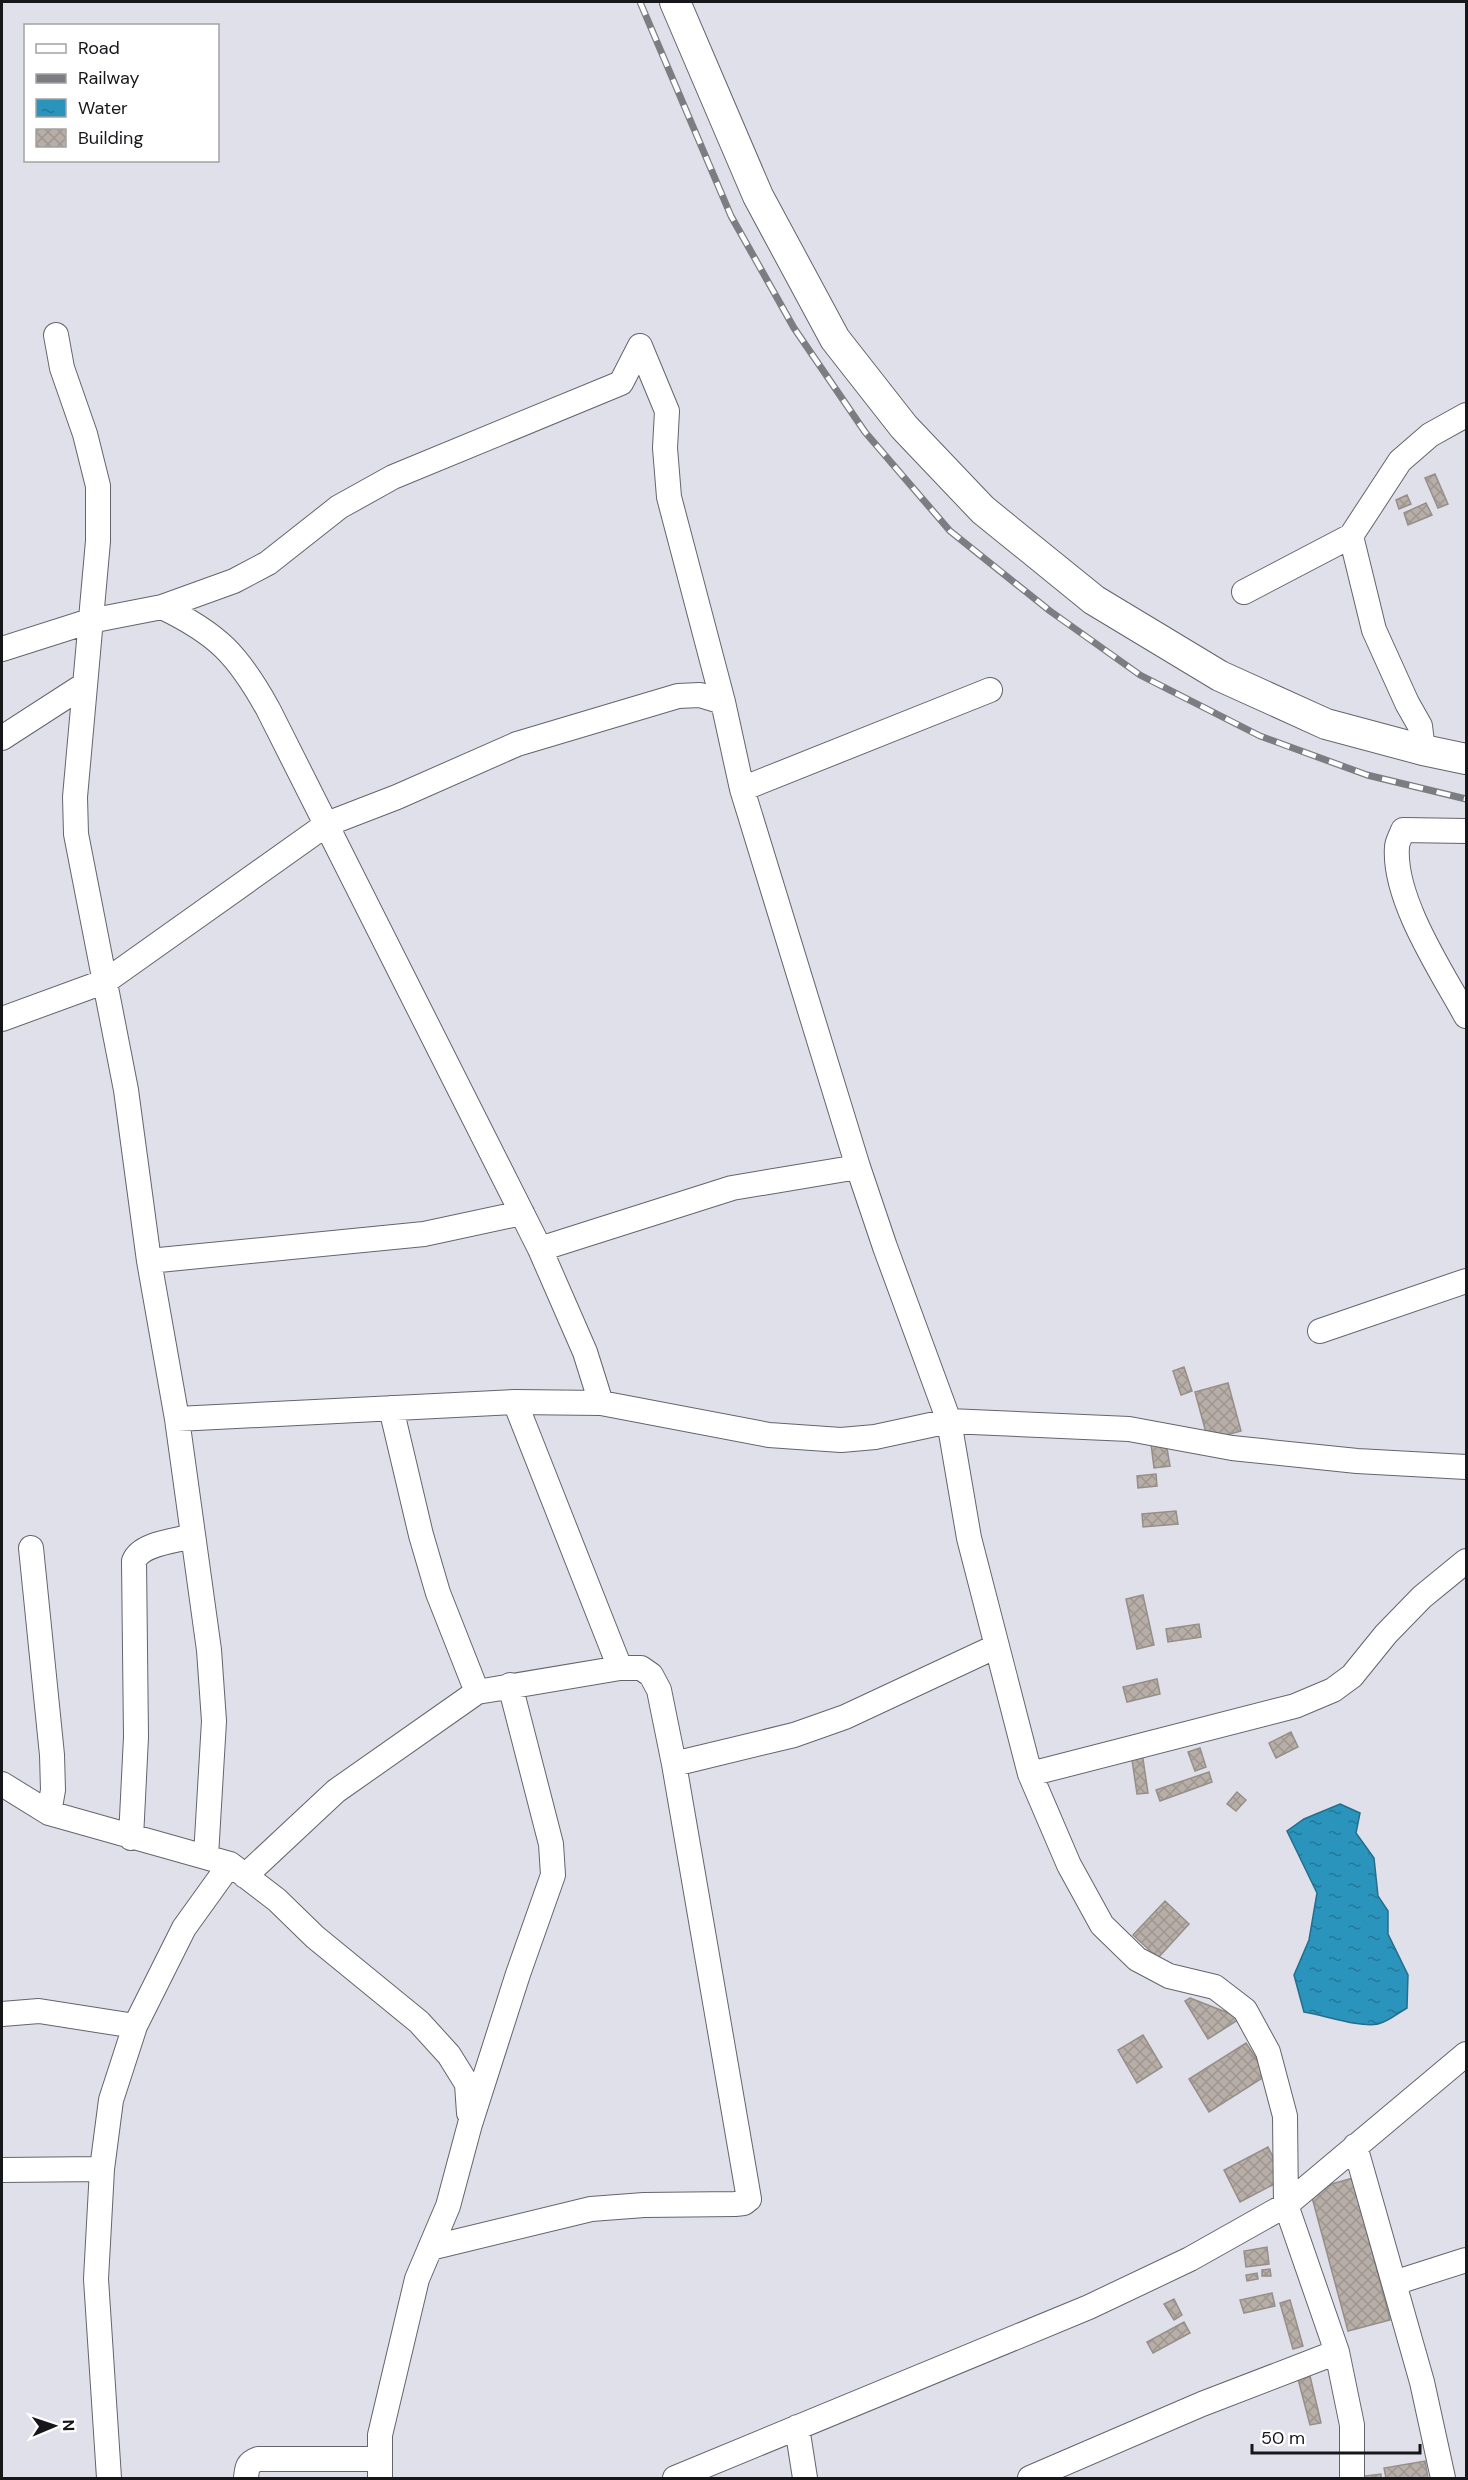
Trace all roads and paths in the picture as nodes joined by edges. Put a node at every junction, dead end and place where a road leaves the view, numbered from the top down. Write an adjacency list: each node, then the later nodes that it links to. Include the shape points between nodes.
1 (675, 2): 13 (street, via 758,196 835,339 904,427 984,510 1094,600 1220,676 1326,724)
2 (56, 335): 7 (street, via 62,368 98,486 98,541)
3 (1467, 415): 4 (street, via 1430,435 1400,461)
4 (1351, 536): 5 (street); 13 (street, via 1374,630 1420,726)
5 (1244, 592)
6 (162, 607): 7 (street); 11 (street, via 256,571 339,507 393,477 621,383 640,346 667,411 669,497); 16 (street, via 193,622 221,643 248,673)
7 (90, 621): 8 (street); 9 (street)
8 (2, 649)
9 (84, 685): 12 (street); 18 (street, via 75,796 76,834)
10 (990, 690): 15 (street)
11 (723, 702): 15 (street); 16 (street, via 700,695 678,696 517,744)
12 (2, 738)
13 (1423, 750): 14 (street)
14 (1467, 759)
15 (742, 789): 21 (street)
16 (327, 824): 18 (street); 22 (street)
17 (1467, 831): 19 (street, via 1403,830 1397,846 1400,885 1423,938)
18 (106, 981): 20 (street); 24 (street, via 126,1090)
19 (1467, 1016)
20 (2, 1019)
21 (858, 1167): 23 (street, via 732,1188); 31 (street)
22 (522, 1213): 23 (street); 24 (street, via 424,1234)
23 (540, 1249): 28 (street, via 585,1352)
24 (149, 1261): 30 (street)
25 (1467, 1281): 26 (street)
26 (1320, 1331)
27 (515, 1402): 28 (street); 29 (street); 37 (street)
28 (601, 1403): 31 (street, via 769,1435 841,1440)
29 (391, 1408): 30 (street); 39 (street, via 438,1593)
30 (177, 1419): 33 (street)
31 (949, 1421): 32 (street, via 1129,1429 1232,1448); 36 (street, via 969,1538)
32 (1467, 1467)
33 (193, 1536): 44 (street, via 144,1549 134,1561 136,1737); 45 (street, via 209,1650 214,1721)
34 (31, 1548): 43 (street, via 51,1755 53,1790)
35 (1467, 1561): 41 (street, via 1422,1597 1352,1676 1333,1690 1295,1706)
36 (997, 1646): 40 (street, via 844,1717 794,1735); 41 (street)
37 (620, 1668): 38 (street); 40 (street, via 640,1668 651,1675 659,1690)
38 (510, 1685): 39 (street); 50 (street, via 551,1844 553,1875)
39 (477, 1692): 46 (street, via 336,1791 302,1825)
40 (675, 1764): 55 (street, via 749,2199 735,2204 591,2209)
41 (1030, 1774): 54 (street, via 1069,1865 1102,1925 1137,1959 1169,1976 1215,1987 1245,2010 1268,2052 1285,2116)
42 (2, 1784): 43 (street)
43 (49, 1813): 44 (street)
44 (131, 1838): 45 (street)
45 (206, 1856): 46 (street)
46 (237, 1870): 48 (street, via 184,1928); 50 (street, via 419,2022 449,2055 466,2084)
47 (2, 2014): 48 (street, via 39,2011)
48 (135, 2026): 52 (street, via 111,2100)
49 (1467, 2054): 51 (street)
50 (470, 2124): 55 (street, via 448,2206)
51 (1355, 2146): 54 (street); 57 (street)
52 (102, 2169): 53 (street); 62 (street, via 96,2279)
53 (2, 2170)
54 (1286, 2205): 58 (street); 59 (street, via 1190,2259 1089,2307)
55 (430, 2248): 60 (street, via 411,2301 380,2435)
56 (1467, 2260): 57 (street)
57 (1394, 2283): 68 (street, via 1422,2382)
58 (1337, 2352): 61 (street, via 1202,2404); 67 (street, via 1352,2425)
59 (797, 2427): 64 (street); 65 (street)
60 (379, 2469): 63 (street, via 258,2459 250,2462)
61 (1056, 2474): 66 (street)
62 (109, 2478)
63 (246, 2478)
64 (675, 2478)
65 (805, 2478)
66 (1030, 2478)
67 (1352, 2478)
68 (1443, 2478)

